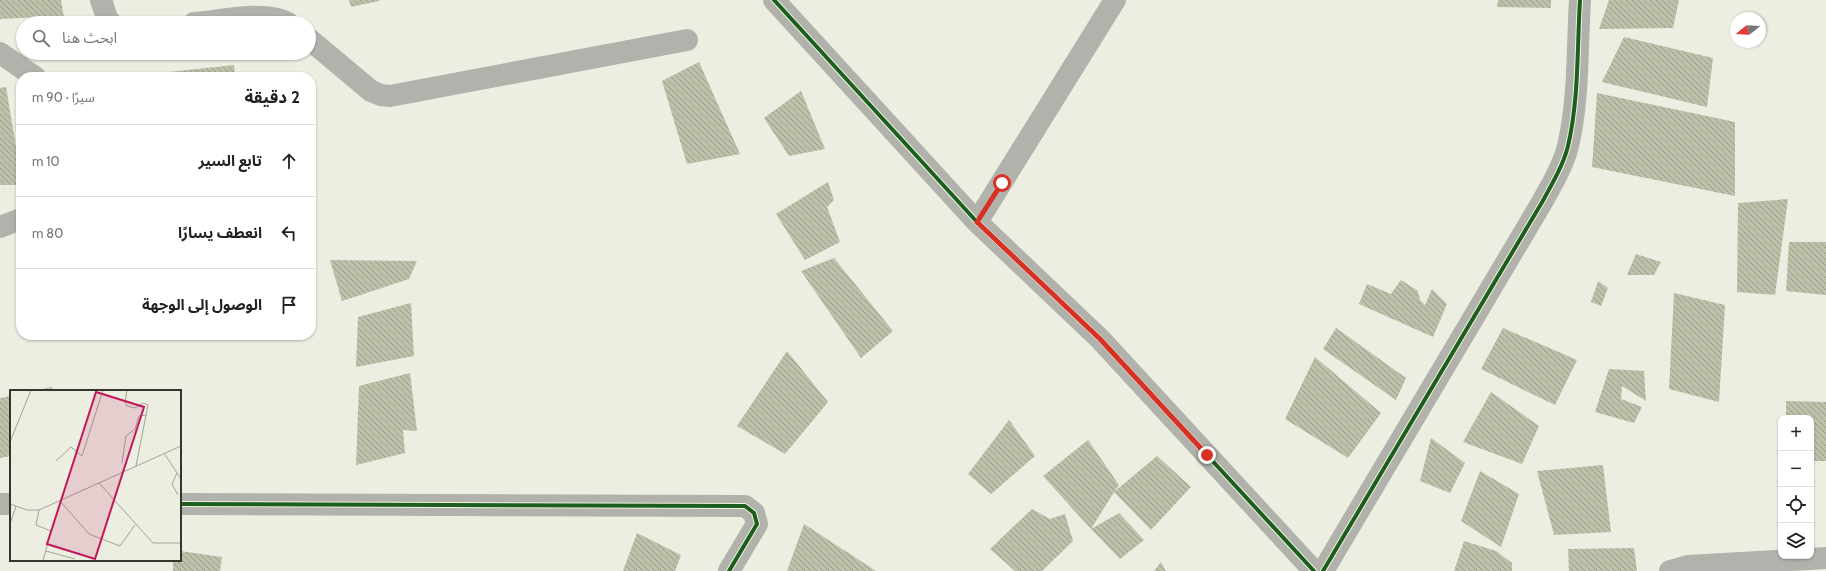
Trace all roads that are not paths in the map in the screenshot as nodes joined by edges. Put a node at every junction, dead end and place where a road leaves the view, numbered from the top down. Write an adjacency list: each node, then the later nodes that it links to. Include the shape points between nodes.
1 (101, 0): 5 (street)
2 (774, 0): 11 (street)
3 (1115, 0): 11 (street)
4 (1580, 0): 17 (street, via 1573,116 1568,147 1557,176)
5 (106, 16)
6 (687, 40): 7 (street, via 390,96 371,91)
7 (316, 45)
8 (0, 53): 9 (street)
9 (28, 72)
10 (16, 221): 12 (street)
11 (977, 222): 16 (street, via 1100,339)
12 (0, 227)
13 (181, 504): 15 (street, via 745,506 754,513 757,524)
14 (1826, 558): 18 (street, via 1688,566)
15 (729, 571)
16 (1314, 571)
17 (1323, 571)
18 (1670, 571)

